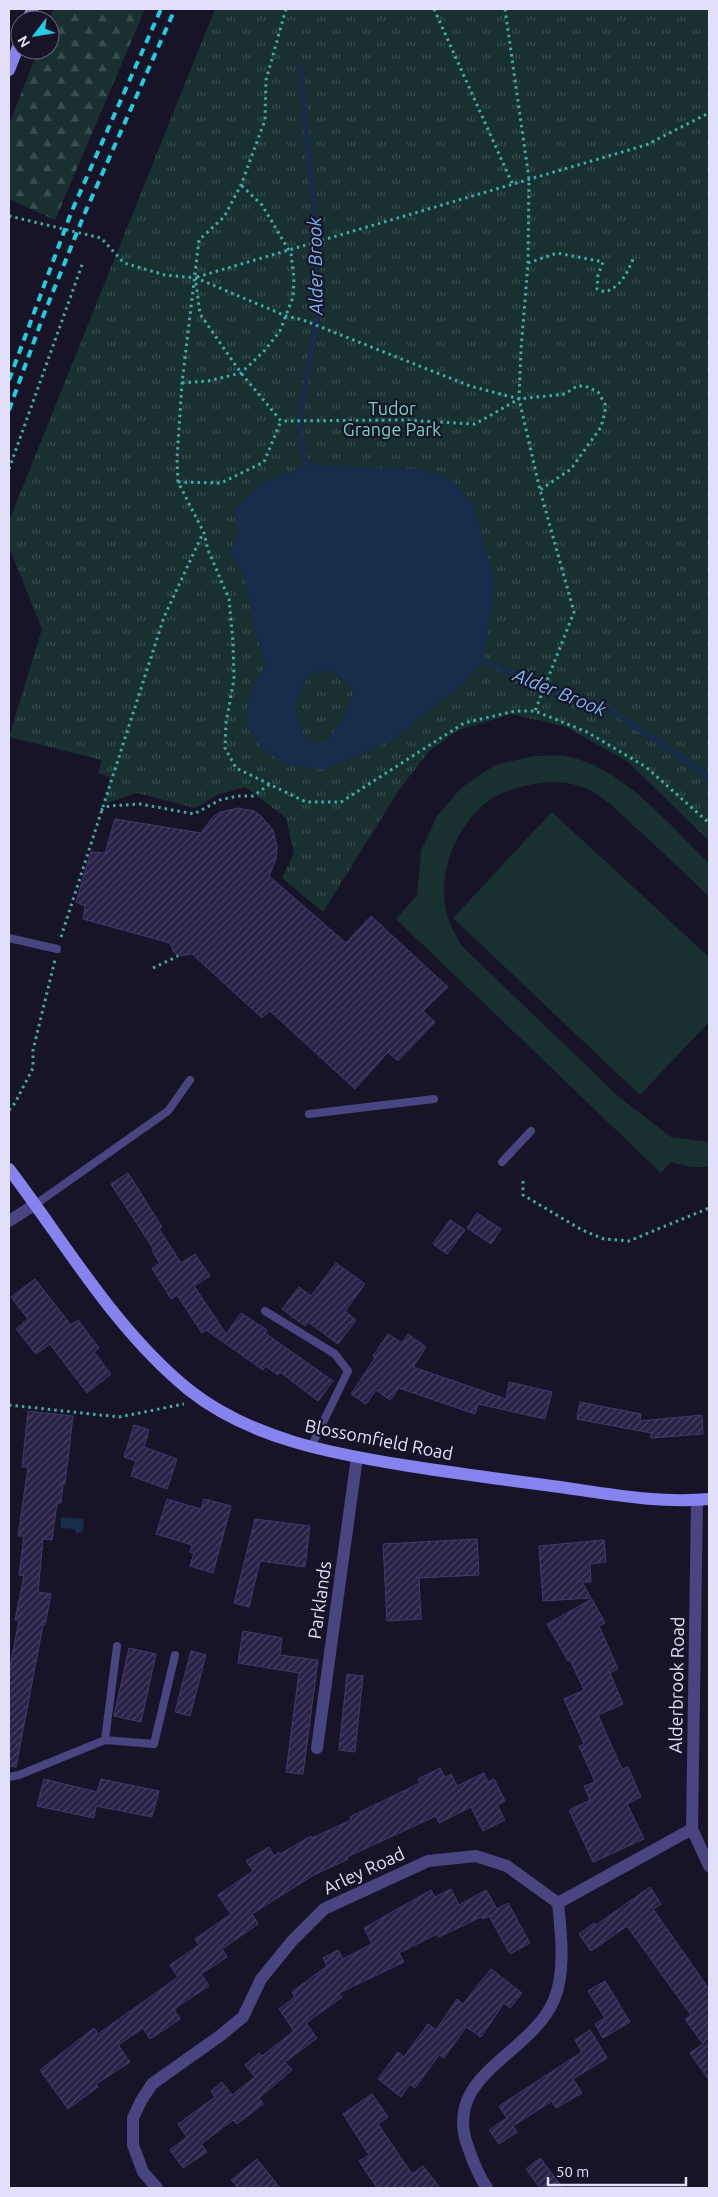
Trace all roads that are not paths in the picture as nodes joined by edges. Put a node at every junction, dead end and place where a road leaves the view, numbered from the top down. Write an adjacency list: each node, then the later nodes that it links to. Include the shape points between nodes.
1 (9, 938): 2 (lane)
2 (58, 946)
3 (190, 1080): 9 (lane, via 168,1111)
4 (434, 1099): 5 (lane)
5 (309, 1114)
6 (532, 1131): 7 (lane)
7 (502, 1162)
8 (9, 1169): 9 (main road, Blossomfield Road)
9 (36, 1204): 10 (street); 12 (main road, Blossomfield Road, via 127,1328 158,1363 204,1401 254,1428)
10 (9, 1221)
11 (265, 1311): 12 (lane, via 335,1354 348,1371)
12 (311, 1447): 13 (main road, Blossomfield Road)
13 (357, 1458): 14 (main road, Blossomfield Road, via 661,1501); 18 (street, Parklands)
14 (703, 1500): 20 (street, Alderbrook Road)
15 (117, 1646): 17 (lane)
16 (175, 1655): 17 (lane, via 154,1744)
17 (104, 1740): 19 (lane, via 19,1775)
18 (317, 1748)
19 (9, 1776)
20 (692, 1829): 21 (street, Alderbrook Road); 22 (street)
21 (709, 1866)
22 (558, 1902): 23 (street, Arley Road, via 506,1866 476,1856 428,1861 324,1909 261,1979 242,2017 152,2084 140,2101 133,2118 133,2145 143,2172); 24 (street, via 560,1981 553,2002 527,2037 469,2093 462,2112 464,2138 478,2176)
23 (157, 2188)
24 (487, 2188)

